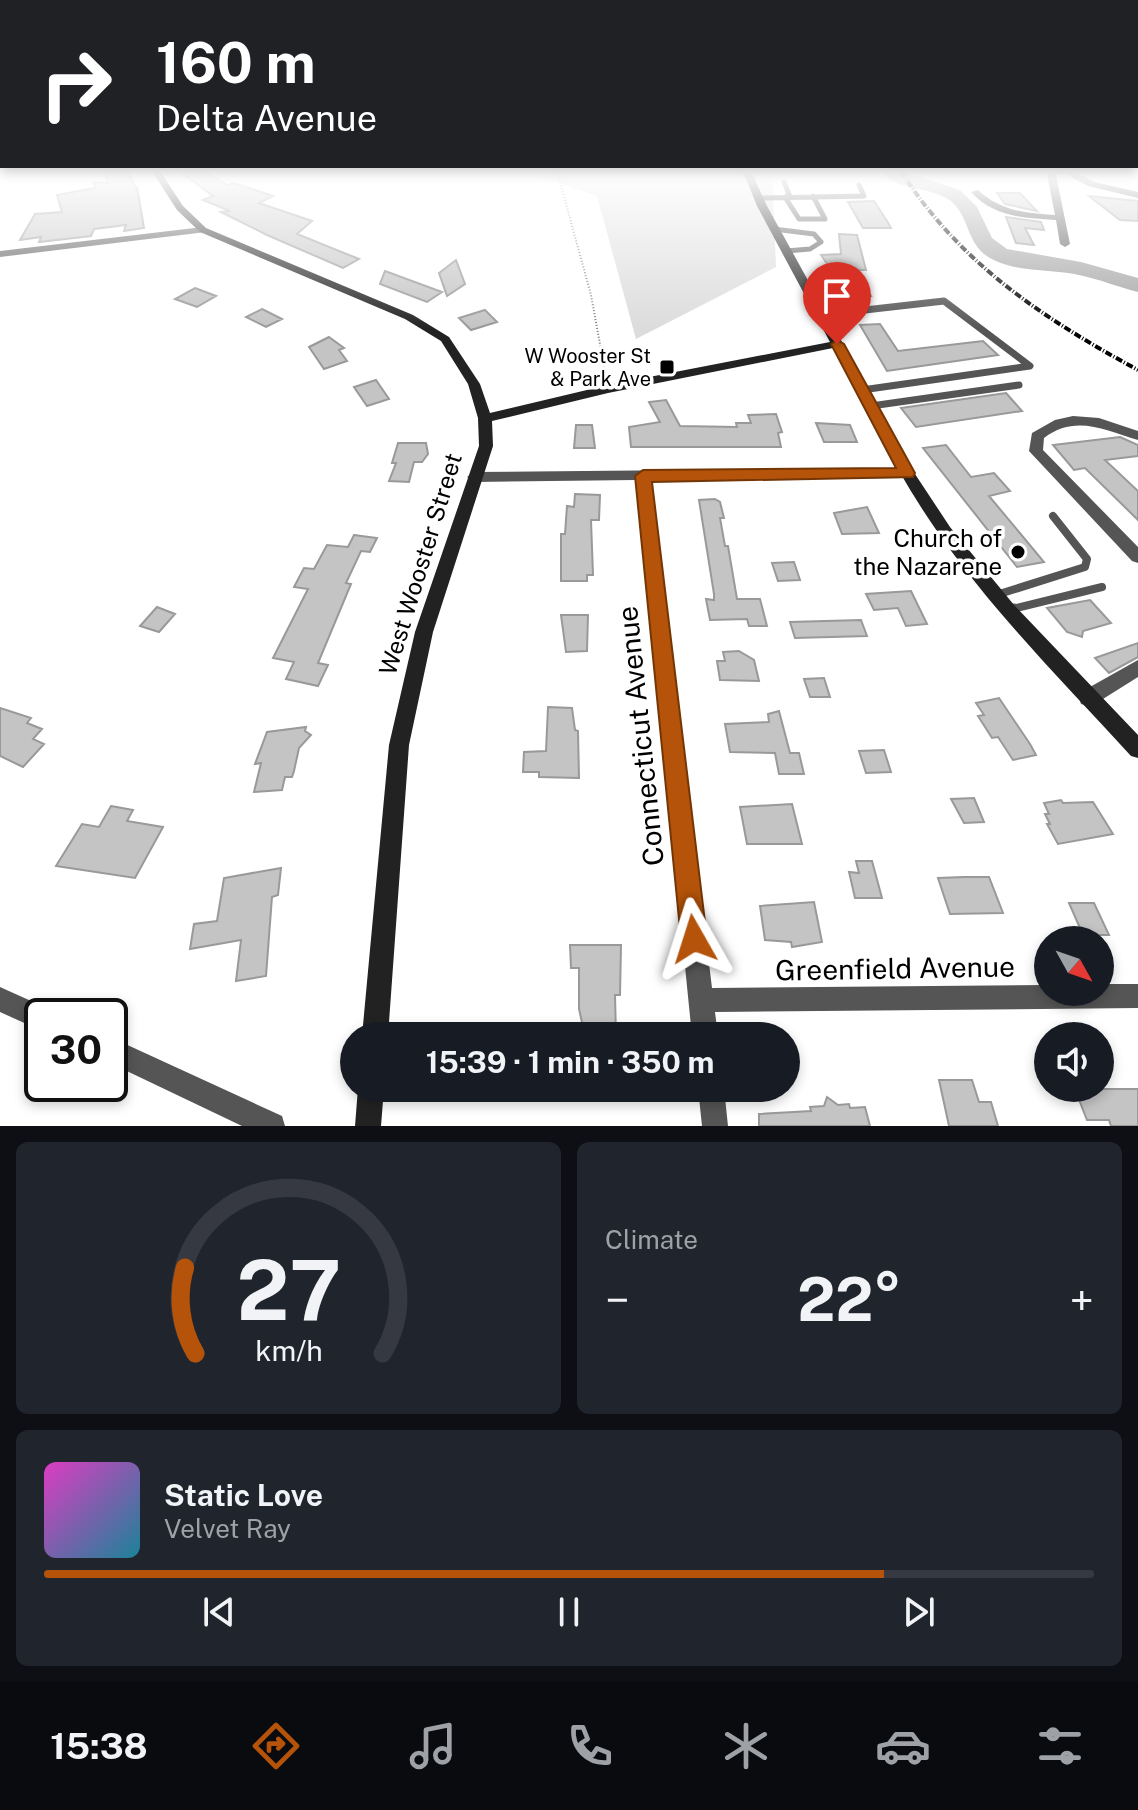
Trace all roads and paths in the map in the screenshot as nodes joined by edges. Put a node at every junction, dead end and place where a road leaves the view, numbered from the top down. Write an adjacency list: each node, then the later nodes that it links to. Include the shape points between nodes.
1 (196, 224): 6 (main road)
2 (571, 224): 13 (path)
3 (771, 224): 5 (main road)
4 (1062, 224): 7 (street)
5 (774, 229): 8 (main road); 8 (lane, via 808,232 820,239 819,247)
6 (203, 230): 9 (street); 16 (main road, via 445,339 461,359)
7 (1065, 244)
8 (786, 251): 10 (main road)
9 (0, 254)
10 (821, 315): 11 (main road); 14 (lane, via 944,301 1030,366)
11 (837, 344): 13 (main road); 14 (main road)
12 (1019, 385): 15 (lane)
13 (608, 389): 16 (main road)
14 (862, 390): 15 (main road)
15 (871, 406): 18 (main road)
16 (485, 418): 20 (main road, West Wooster Street, via 486,446)
17 (1138, 436): 22 (street, via 1094,421 1067,420 1047,426 1037,436 1036,451)
18 (907, 473): 19 (street); 24 (main road)
19 (643, 476): 20 (street); 31 (street, Connecticut Avenue)
20 (474, 477): 33 (main road, West Wooster Street, via 424,632 399,745)
21 (1053, 516): 24 (lane, via 1087,559 1085,567)
22 (1138, 557)
23 (1102, 587): 25 (lane)
24 (996, 595): 25 (main road)
25 (1008, 610): 27 (main road)
26 (1138, 668): 27 (street)
27 (1088, 698): 28 (main road)
28 (1138, 749)
29 (1138, 996): 31 (street, Greenfield Avenue)
30 (0, 999): 32 (street)
31 (701, 1000): 34 (street, Connecticut Avenue)
32 (24, 1010)
33 (376, 1022)
34 (703, 1022)
35 (128, 1058): 38 (street)
36 (370, 1102): 39 (main road)
37 (712, 1102): 40 (street)
38 (272, 1126)
39 (368, 1126)
40 (715, 1126)

